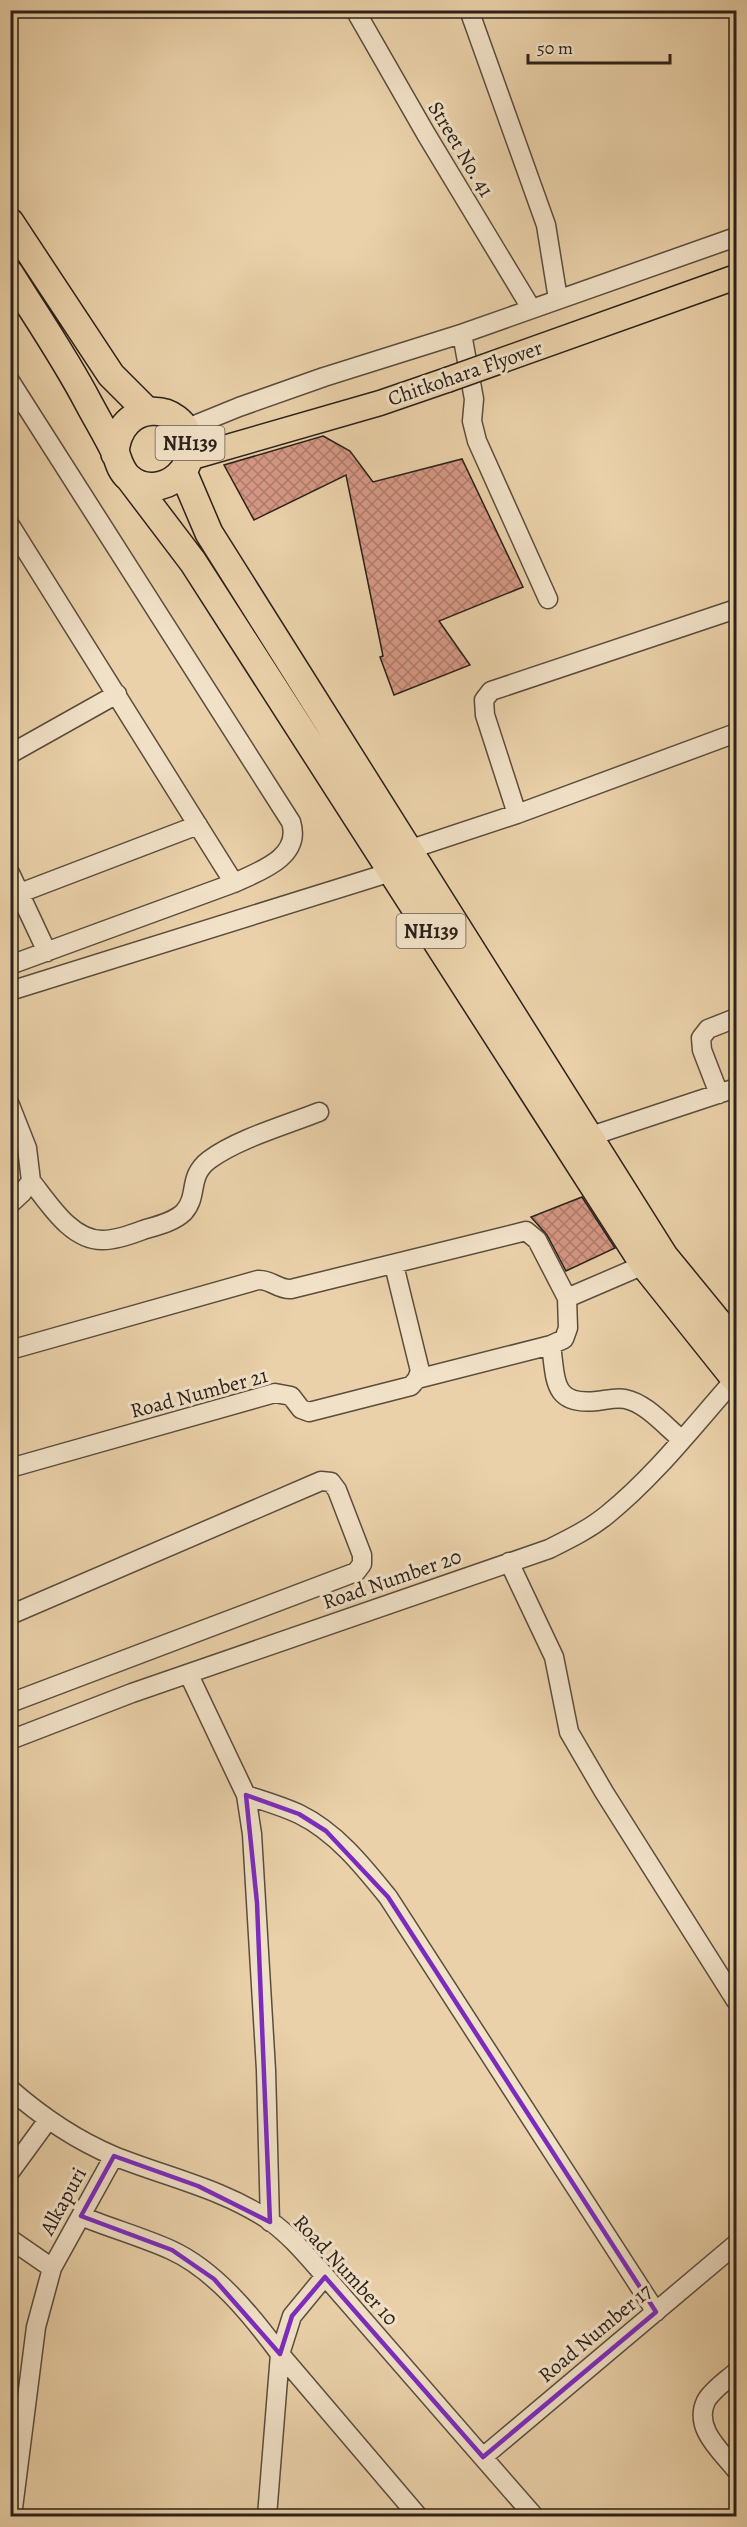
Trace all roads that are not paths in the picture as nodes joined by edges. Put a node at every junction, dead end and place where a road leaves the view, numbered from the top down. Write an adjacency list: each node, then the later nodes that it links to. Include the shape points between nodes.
1 (355, 10): 8 (street, Street No. 41)
2 (469, 10): 7 (street, via 546,225)
3 (10, 222): 11 (highway, NH139, via 111,375)
4 (736, 237): 7 (street)
5 (10, 274): 13 (highway, NH139)
6 (736, 277): 14 (main road, Chitkohara Flyover, bridge, via 380,402 239,444)
7 (558, 299): 8 (street)
8 (531, 308): 9 (street)
9 (462, 334): 12 (street, via 324,377); 17 (street, via 477,441)
10 (10, 381): 26 (street, via 291,822 294,833 288,851 270,866)
11 (147, 411): 12 (highway, NH139, via 175,418); 13 (highway, NH139, via 122,426)
12 (185, 429): 14 (highway, NH139, via 190,443)
13 (116, 454): 15 (highway, NH139, via 120,468)
14 (186, 465): 15 (highway, NH139, via 172,481 158,487 143,486); 24 (highway, NH139, via 209,533)
15 (130, 479): 24 (highway, NH139)
16 (10, 525): 19 (street)
17 (548, 599)
18 (736, 609): 22 (street, via 491,690 484,700 485,715)
19 (117, 694): 21 (street); 23 (street)
20 (736, 733): 22 (street)
21 (10, 754)
22 (517, 814): 24 (street)
23 (198, 825): 26 (street); 27 (street)
24 (406, 862): 30 (street); 36 (highway, NH139); 39 (highway, NH139)
25 (10, 873): 27 (street)
26 (234, 883): 28 (street)
27 (20, 893): 28 (street)
28 (47, 952): 29 (street)
29 (10, 965)
30 (10, 991)
31 (736, 1018): 33 (street, via 708,1029 702,1038 702,1050)
32 (736, 1088): 33 (street)
33 (719, 1094): 36 (street)
34 (10, 1105): 37 (street, via 27,1148)
35 (319, 1112): 37 (street, via 211,1159 195,1177 189,1205 183,1213 174,1220 122,1237 101,1240 81,1235 65,1222)
36 (588, 1137): 39 (highway, NH139)
37 (31, 1180): 38 (street)
38 (10, 1204)
39 (654, 1261): 41 (street); 42 (highway, NH139); 46 (highway, NH139)
40 (394, 1264): 41 (street, via 526,1231 537,1240); 44 (street, via 291,1289 258,1280); 45 (street, via 420,1371)
41 (567, 1298): 43 (street, via 568,1328 564,1339)
42 (735, 1340)
43 (551, 1345): 45 (street); 47 (street, via 557,1383 571,1401 623,1398 637,1402)
44 (10, 1350)
45 (417, 1379): 48 (street, Road Number 21, via 411,1386 309,1412 301,1409 291,1396 275,1393)
46 (736, 1379): 47 (street, Road Number 20)
47 (681, 1439): 49 (street, Road Number 20, via 659,1466 607,1515 549,1549)
48 (10, 1468)
49 (509, 1562): 51 (street, Road Number 20); 55 (street, via 554,1657 569,1732)
50 (10, 1615): 52 (street, via 321,1481 331,1482 338,1490 362,1555 356,1572)
51 (189, 1675): 53 (street, Road Number 20); 54 (street)
52 (10, 1704)
53 (12, 1735)
54 (246, 1795): 61 (street, via 257,1903); 66 (street, via 299,1814 326,1831 388,1897)
55 (736, 2001)
56 (10, 2090): 57 (street, Road Number 10)
57 (48, 2120): 58 (street, Road Number 10); 59 (street)
58 (114, 2156): 60 (street, Alkapuri); 61 (street, Road Number 10, via 240,2204)
59 (10, 2172)
60 (81, 2216): 64 (street, Alkapuri); 67 (street, via 172,2250 214,2279 252,2316)
61 (270, 2222): 65 (street, Road Number 10)
62 (10, 2239): 64 (street)
63 (736, 2244): 66 (street, Road Number 17)
64 (52, 2268): 69 (street, Alkapuri)
65 (325, 2276): 67 (street, via 292,2316); 71 (street, Road Number 10)
66 (656, 2312): 71 (street, Road Number 17)
67 (280, 2354): 74 (street); 75 (street)
68 (736, 2372): 72 (street, via 706,2401 703,2413 703,2425 710,2439)
69 (19, 2395): 70 (street, Alkapuri)
70 (15, 2452): 73 (street, Alkapuri)
71 (483, 2457): 76 (street, Road Number 10)
72 (736, 2470)
73 (12, 2517)
74 (267, 2517)
75 (418, 2517)
76 (534, 2517)

